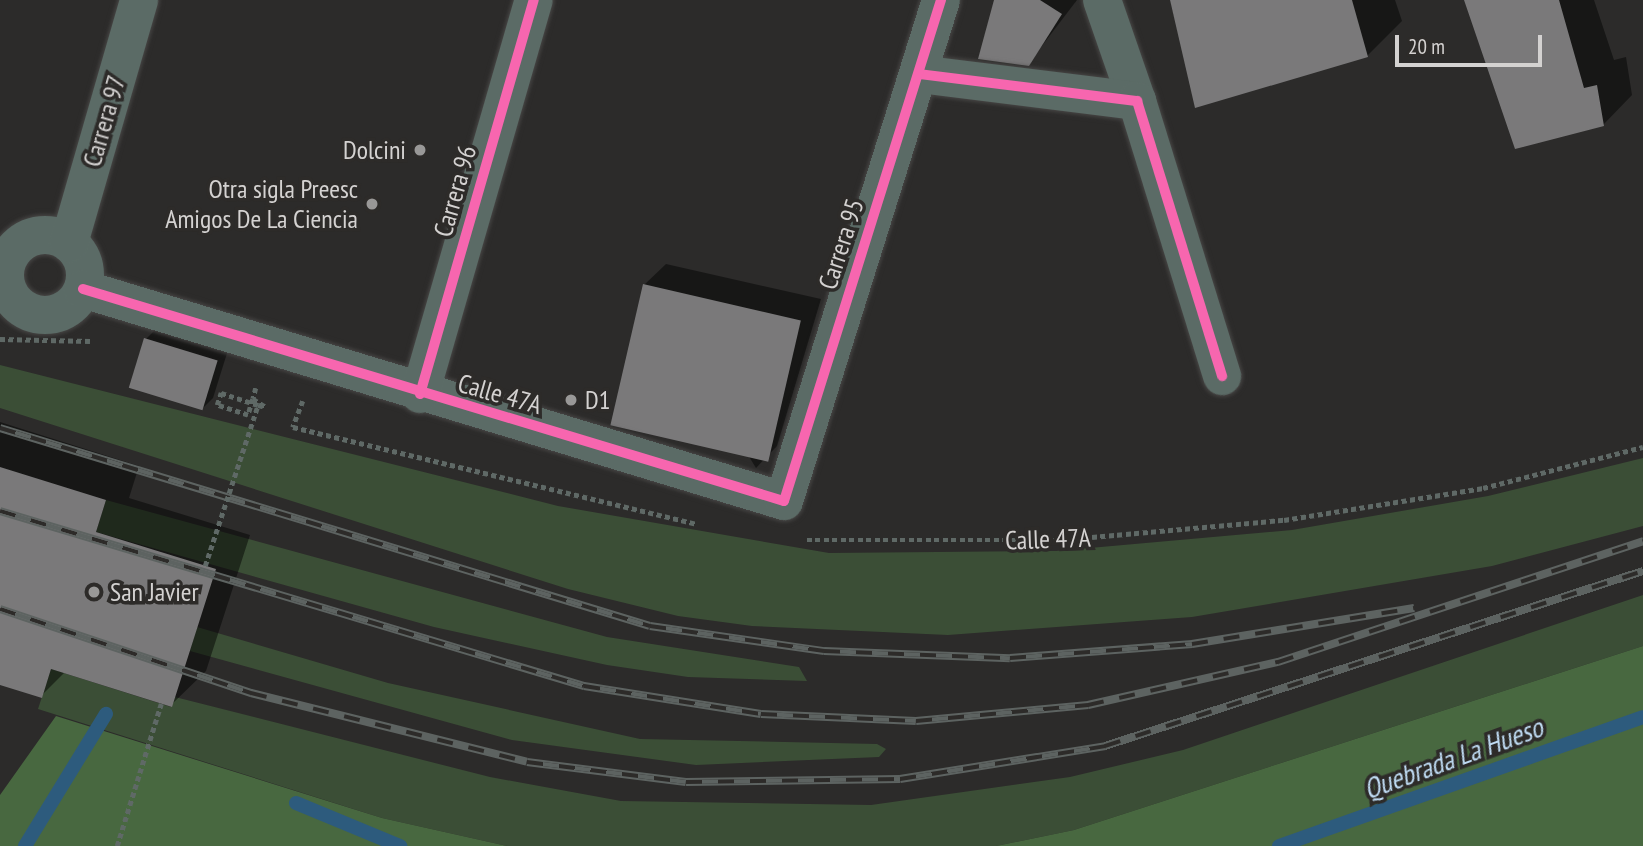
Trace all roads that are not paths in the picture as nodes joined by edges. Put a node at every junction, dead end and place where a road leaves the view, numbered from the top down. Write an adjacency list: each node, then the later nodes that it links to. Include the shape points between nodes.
1 (139, 0): 7 (street, Carrera 97)
2 (534, 0): 12 (street, Carrera 96)
3 (942, 0): 5 (street, Carrera 95)
4 (1102, 0): 6 (street)
5 (919, 74): 6 (street); 13 (street, Carrera 95)
6 (1137, 101): 11 (street)
7 (69, 243): 8 (street, via 41,235); 9 (street, via 80,256)
8 (8, 250): 10 (street, via 5,278)
9 (83, 289): 10 (street, via 63,311); 12 (street, Calle 47A)
10 (17, 313)
11 (1222, 376)
12 (420, 394): 13 (street, Calle 47A)
13 (784, 501)

